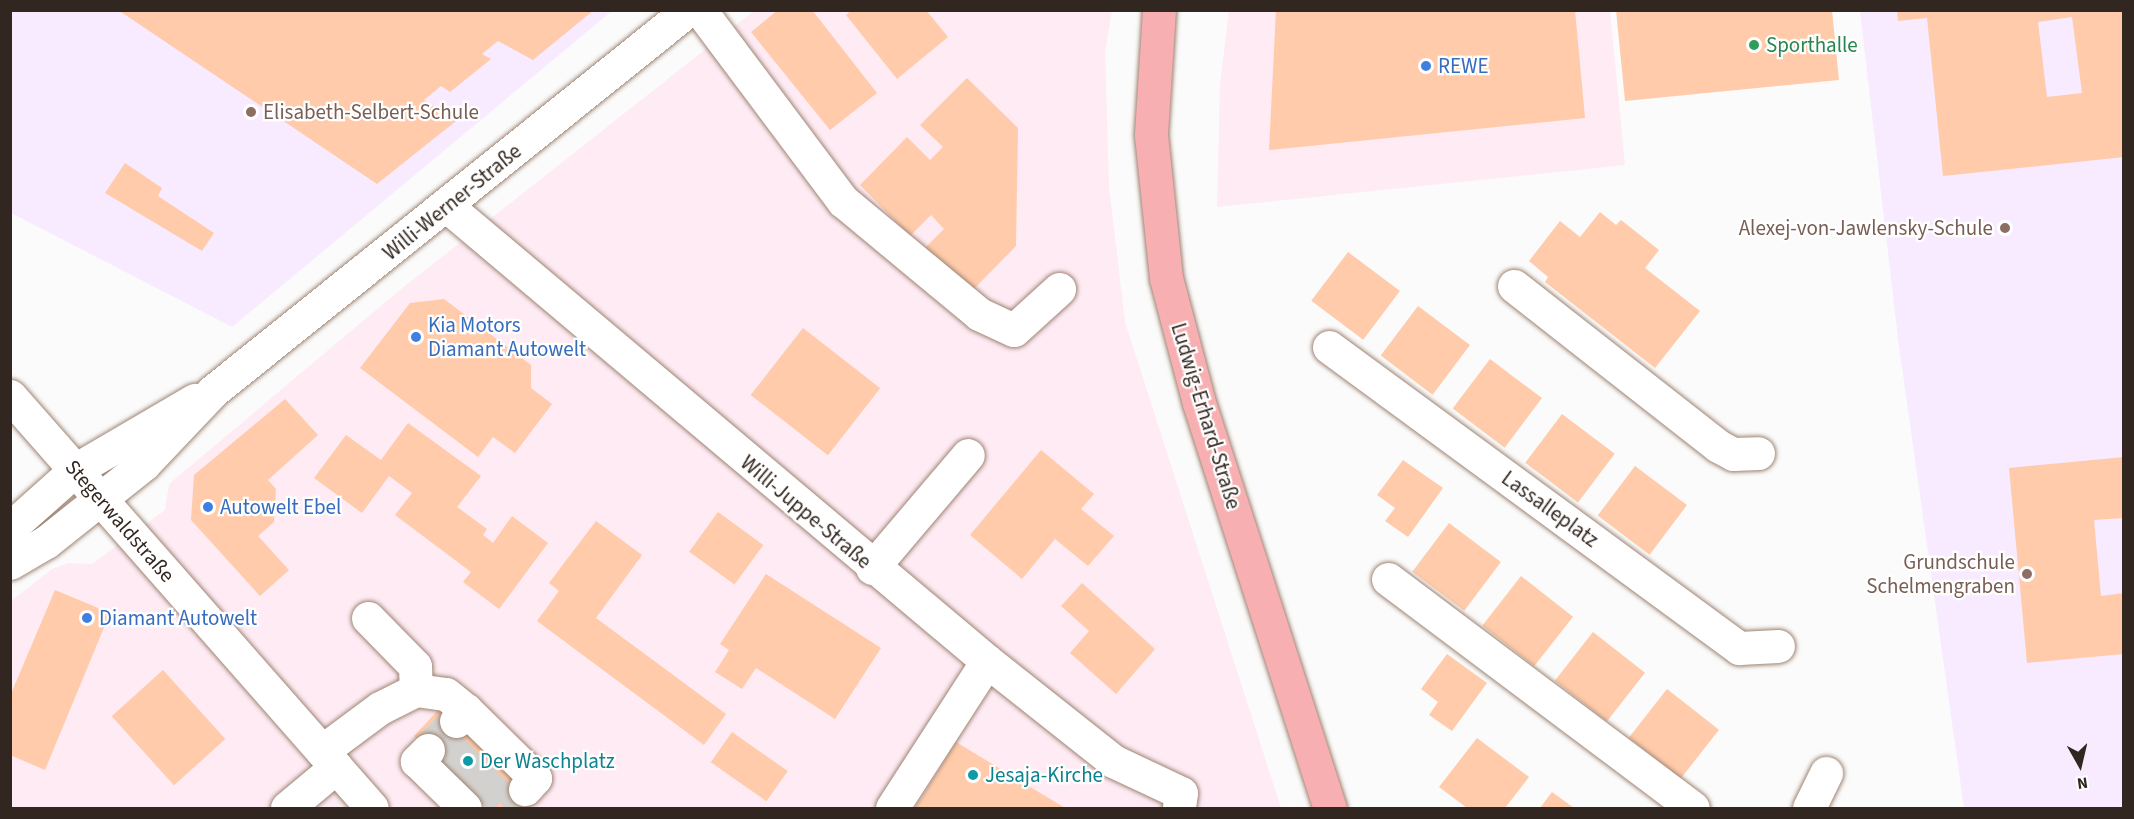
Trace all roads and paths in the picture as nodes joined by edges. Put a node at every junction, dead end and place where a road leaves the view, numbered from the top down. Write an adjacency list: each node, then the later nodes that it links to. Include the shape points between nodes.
1 (688, 10): 4 (street, Willi-Werner-Straße)
2 (700, 10): 6 (street, via 843,201 979,314 1014,330)
3 (1159, 10): 29 (main road, Ludwig-Erhard-Straße, via 1151,135 1166,278 1199,403)
4 (448, 207): 8 (street, Willi-Werner-Straße); 16 (street, Willi-Juppe-Straße)
5 (1514, 286): 10 (street, via 1718,446 1733,454)
6 (1059, 289)
7 (1329, 347): 19 (street, Lassalleplatz, via 1739,648)
8 (213, 391): 12 (street, Willi-Werner-Straße, via 142,426); 13 (street, Willi-Werner-Straße, via 144,464)
9 (10, 396): 12 (street, Stegerwaldstraße)
10 (1758, 453)
11 (968, 454): 16 (street)
12 (75, 470): 13 (street, Stegerwaldstraße); 14 (street, Willi-Werner-Straße)
13 (99, 499): 15 (street, Willi-Werner-Straße); 23 (street, Stegerwaldstraße)
14 (10, 528)
15 (10, 562)
16 (872, 568): 20 (street, Willi-Juppe-Straße)
17 (1389, 579): 30 (street)
18 (368, 618): 21 (street, via 415,666)
19 (1778, 646)
20 (987, 661): 25 (street, Willi-Juppe-Straße, via 1113,761); 28 (street)
21 (416, 690): 22 (street, via 446,694); 23 (street, via 380,708)
22 (491, 747)
23 (329, 759): 26 (street); 27 (street, Stegerwaldstraße)
24 (1826, 773): 31 (street)
25 (1180, 801)
26 (287, 808)
27 (372, 808)
28 (892, 808)
29 (1330, 808)
30 (1693, 808)
31 (1809, 808)

